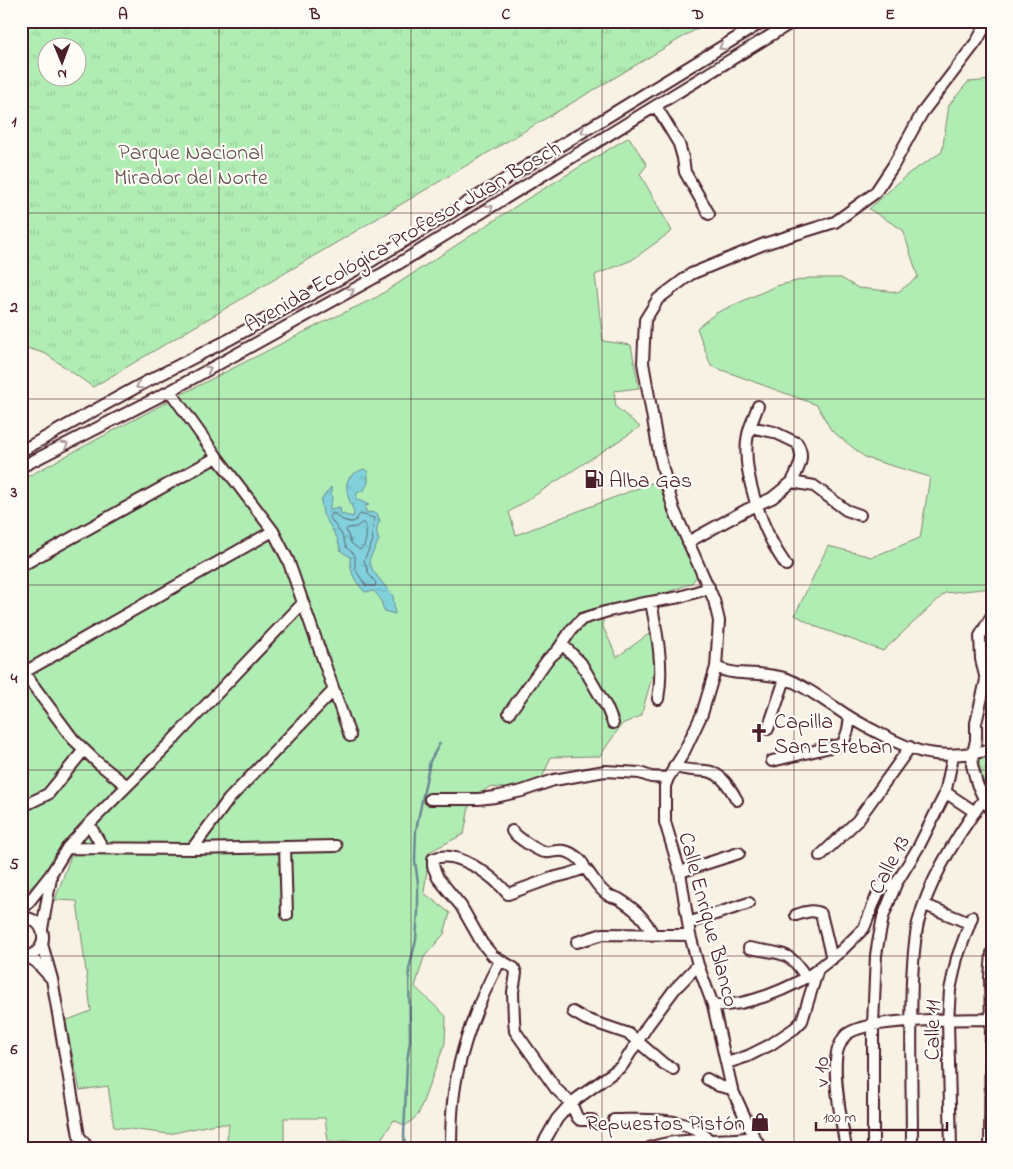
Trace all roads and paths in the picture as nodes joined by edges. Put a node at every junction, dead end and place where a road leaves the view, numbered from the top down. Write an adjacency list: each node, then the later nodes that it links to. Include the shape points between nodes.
1 (764, 21): 9 (street, Avenida Ecológica Profesor Juan Bosch, one-way to 9, via 370,262)
2 (794, 21): 4 (street, Avenida Ecológica Profesor Juan Bosch)
3 (988, 21): 16 (street, Calle Enrique Blanco, via 977,41 922,113 875,192 834,222 764,244 691,274 658,299 645,320 643,363 659,453 668,493)
4 (656, 106): 5 (street, via 679,144 685,172); 6 (street, Avenida Ecológica Profesor Juan Bosch, one-way to 4, via 386,272)
5 (709, 214)
6 (170, 391): 10 (street); 11 (street, Avenida Ecológica Profesor Juan Bosch, one-way to 6)
7 (758, 406): 8 (street)
8 (750, 427): 12 (street, via 774,432 797,443 800,466); 13 (street, via 746,451)
9 (21, 451)
10 (217, 457): 15 (street); 18 (street)
11 (21, 467)
12 (792, 482): 13 (street, via 772,498); 14 (street, via 814,486 846,510)
13 (756, 505): 16 (street); 17 (street)
14 (860, 515)
15 (273, 531): 21 (street, via 288,560); 25 (street)
16 (688, 542): 19 (street, Calle Enrique Blanco)
17 (786, 564)
18 (21, 566)
19 (709, 587): 20 (street); 24 (street, Calle Enrique Blanco, via 719,621)
20 (651, 602): 23 (street, via 582,619); 28 (street, via 660,654)
21 (302, 604): 27 (street); 42 (street)
22 (992, 615): 37 (street, via 980,636 986,680)
23 (562, 644): 29 (street); 31 (street, via 581,663)
24 (716, 667): 26 (street, via 730,672); 40 (street, Calle Enrique Blanco, via 702,714)
25 (23, 673): 35 (street)
26 (785, 678): 30 (street); 32 (street)
27 (333, 691): 33 (street); 56 (street, via 230,799)
28 (658, 699)
29 (509, 713)
30 (850, 717): 34 (street); 39 (street, via 843,744)
31 (613, 722)
32 (768, 729)
33 (350, 736)
34 (910, 747): 38 (street, via 926,753); 58 (street, via 857,821)
35 (84, 750): 42 (street); 47 (street, via 48,794)
36 (992, 750): 37 (street)
37 (973, 753): 38 (street); 46 (street, via 972,765)
38 (953, 756): 43 (street, Calle 13)
39 (772, 761)
40 (674, 766): 41 (street, Calle Enrique Blanco); 45 (street, via 712,772 728,784)
41 (668, 778): 44 (street, via 605,771 554,780 522,792 494,797); 60 (street, Calle Enrique Blanco, via 665,822)
42 (127, 786): 50 (street)
43 (945, 792): 49 (street); 62 (street, Calle 13)
44 (430, 799)
45 (738, 800)
46 (984, 800): 48 (street); 49 (street)
47 (21, 807)
48 (992, 811)
49 (975, 812): 64 (street, via 947,857)
50 (89, 824): 54 (street); 55 (street)
51 (512, 832): 59 (street, via 538,851 560,850 578,857)
52 (336, 846): 53 (street)
53 (285, 847): 56 (street); 66 (street)
54 (67, 848): 55 (street); 61 (street)
55 (103, 848): 56 (street)
56 (192, 849)
57 (739, 853): 60 (street)
58 (820, 856)
59 (585, 868): 71 (street, via 608,894 640,913); 79 (street, via 508,894 499,884 462,860 439,856 433,859 438,878 460,906 482,943)
60 (680, 872): 69 (street, Calle Enrique Blanco)
61 (51, 874): 65 (street); 70 (street)
62 (896, 884): 78 (street, via 880,888 864,928); 89 (street, Calle 13, via 883,917 876,955)
63 (749, 903): 69 (street)
64 (925, 905): 87 (street, Calle 11, via 970,920 953,975); 88 (street, via 915,948)
65 (21, 912)
66 (287, 915)
67 (796, 915): 78 (street, via 812,911 821,914)
68 (21, 917): 70 (street, via 36,921)
69 (688, 923): 72 (street, Calle Enrique Blanco)
70 (42, 929): 74 (street)
71 (653, 934): 72 (street); 73 (street, via 603,934)
72 (690, 935): 80 (street, Calle Enrique Blanco)
73 (577, 942)
74 (42, 944): 77 (street, via 36,952); 83 (street)
75 (749, 948): 82 (street, via 792,959)
76 (992, 953): 86 (street)
77 (24, 956): 83 (street, via 36,962)
78 (832, 959): 81 (street)
79 (500, 961): 95 (street, via 514,968 516,973 513,992 516,1031 556,1089); 101 (street, via 484,991 457,1075)
80 (698, 965): 84 (street, Calle Enrique Blanco); 90 (street, via 674,990)
81 (818, 969): 82 (street); 91 (street, via 802,1021 770,1045)
82 (806, 978): 84 (street, via 739,1003)
83 (52, 979): 100 (street, via 79,1136)
84 (713, 1005): 91 (street, Calle Enrique Blanco)
85 (574, 1012): 90 (street)
86 (992, 1019): 87 (street, v 10); 109 (street)
87 (948, 1021): 88 (street, v 10); 108 (street, Calle 11)
88 (911, 1022): 89 (street, v 10); 107 (street)
89 (873, 1025): 105 (street, v 10, via 845,1036 837,1050 836,1070); 106 (street, Calle 13)
90 (638, 1040): 92 (street); 95 (street, via 622,1066)
91 (727, 1063): 94 (street, Calle Enrique Blanco)
92 (672, 1069)
93 (707, 1080): 94 (street)
94 (732, 1089): 98 (street, Calle Enrique Blanco)
95 (571, 1103): 96 (street, via 580,1120); 102 (street, via 557,1119)
96 (592, 1120)
97 (614, 1120): 99 (street, via 675,1122 696,1130)
98 (754, 1137): 99 (street); 104 (street, Calle Enrique Blanco)
99 (710, 1141): 103 (street, via 672,1141)
100 (88, 1148)
101 (451, 1148)
102 (543, 1148)
103 (650, 1148)
104 (760, 1148)
105 (846, 1148)
106 (873, 1148)
107 (912, 1148)
108 (950, 1148)
109 (990, 1148)

